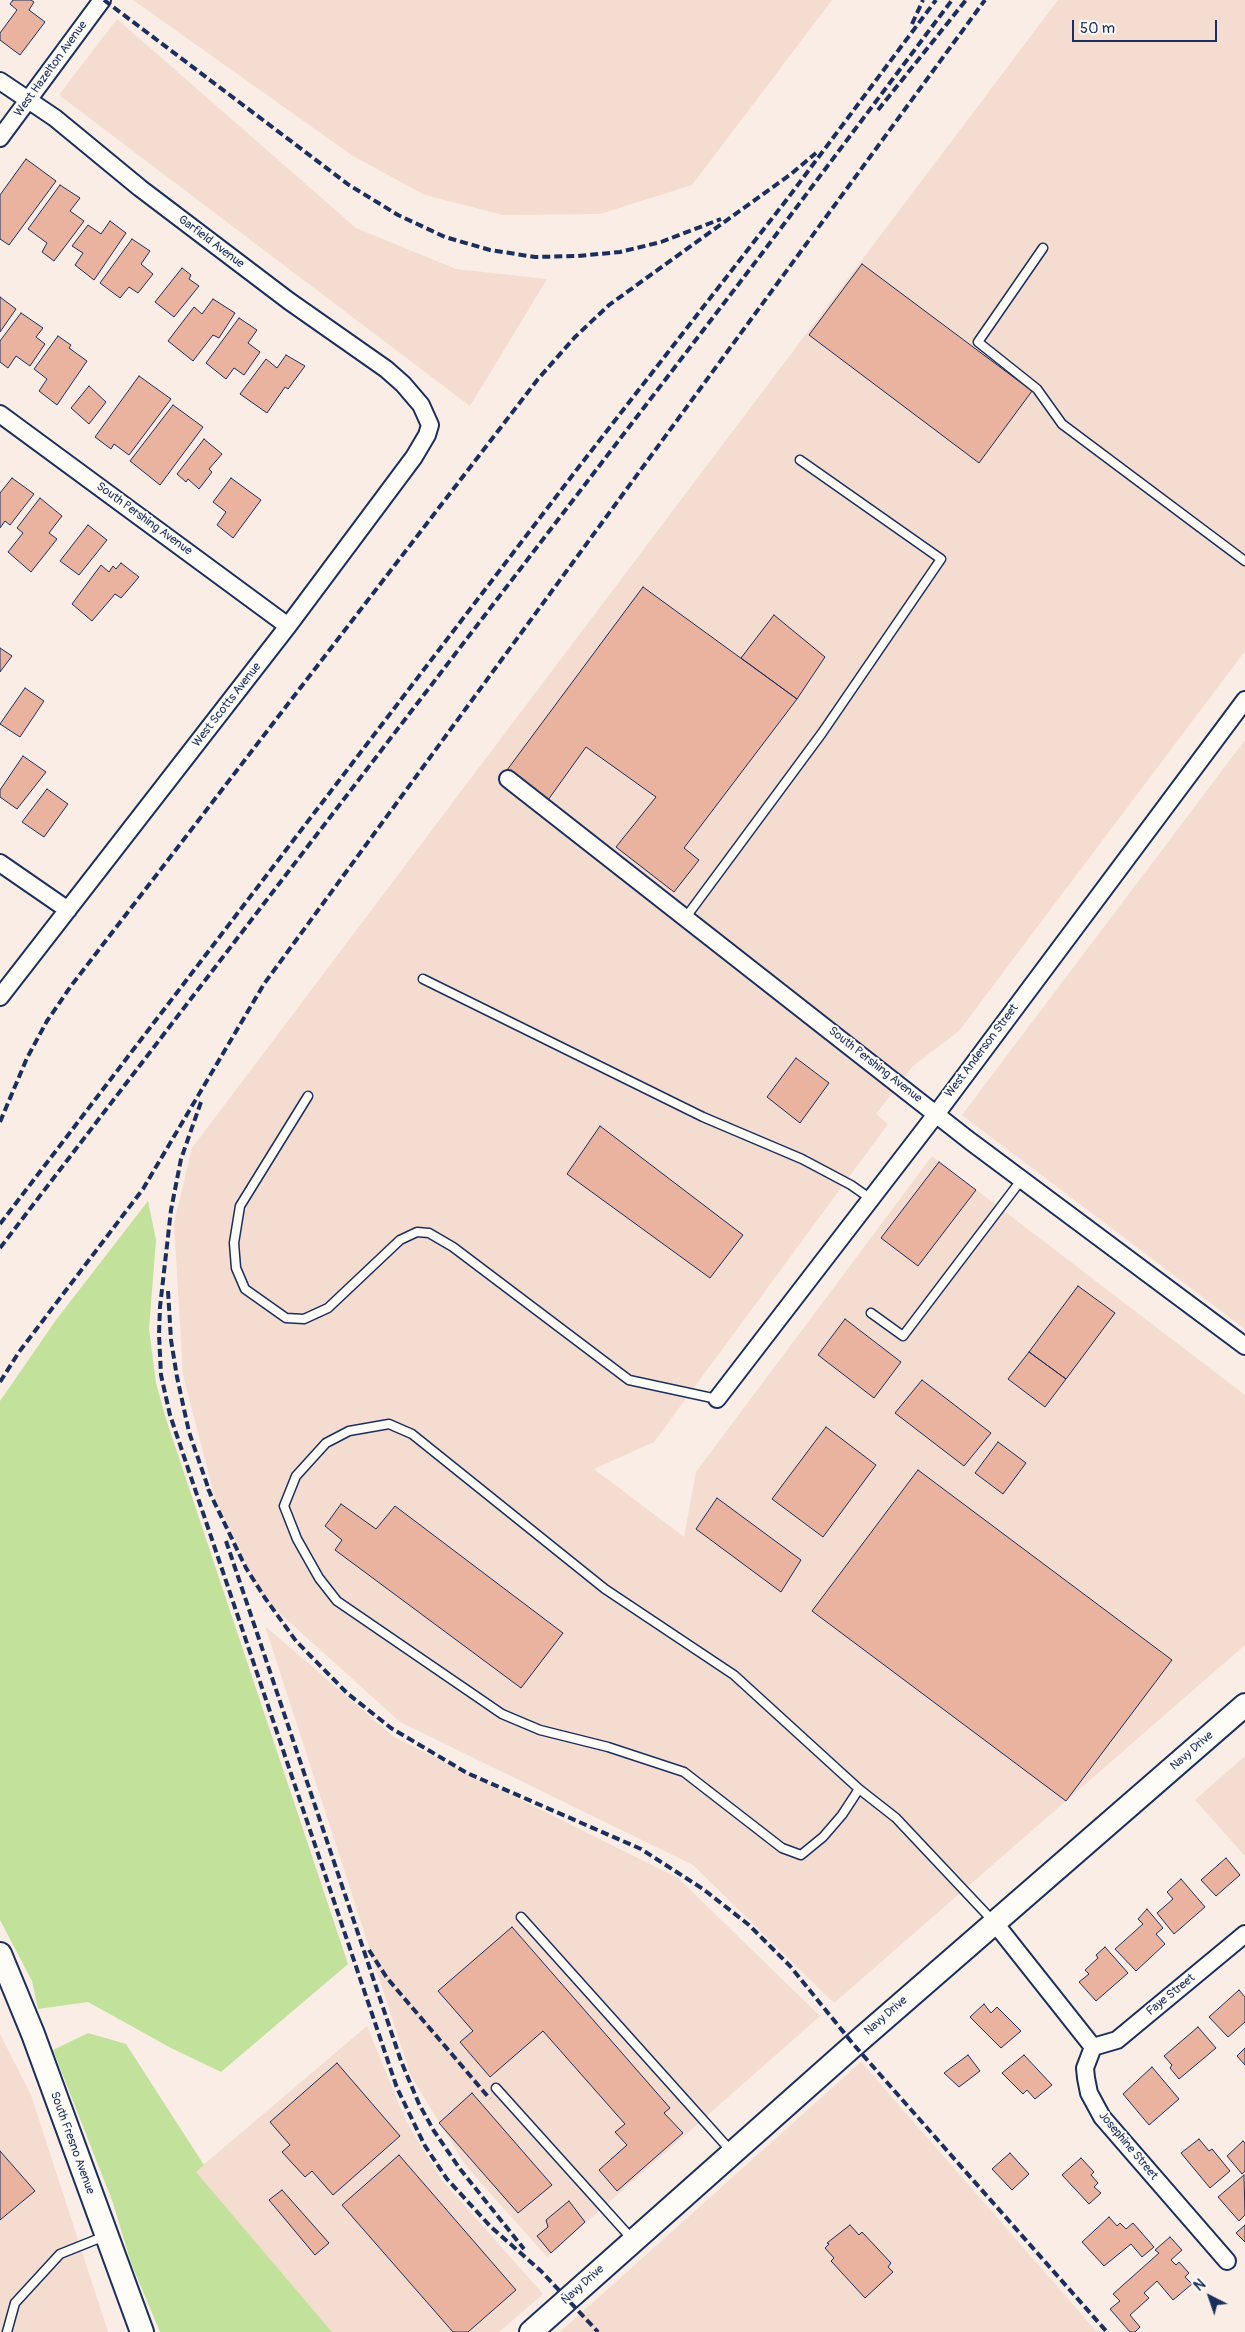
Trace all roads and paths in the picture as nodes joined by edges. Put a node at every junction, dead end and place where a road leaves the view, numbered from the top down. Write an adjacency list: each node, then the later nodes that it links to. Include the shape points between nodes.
1 (102, 0): 3 (street, West Hazelton Avenue)
2 (0, 81): 3 (street, Garfield Avenue)
3 (28, 101): 4 (street, West Hazelton Avenue); 6 (street, Garfield Avenue, via 55,118 140,188 281,295 386,369)
4 (0, 138)
5 (1042, 248): 9 (lane, via 978,342 1037,389 1062,424)
6 (421, 405): 10 (street, West Scotts Avenue, via 430,425 414,457)
7 (0, 414): 10 (street, South Pershing Avenue)
8 (800, 460): 15 (lane, via 941,559 822,733)
9 (1245, 561)
10 (288, 626): 14 (street, West Scotts Avenue)
11 (1245, 700): 19 (street, West Anderson Street)
12 (508, 779): 15 (street, South Pershing Avenue)
13 (0, 862): 14 (street)
14 (68, 910): 17 (street, West Scotts Avenue)
15 (686, 917): 19 (street, South Pershing Avenue)
16 (423, 979): 21 (lane, via 703,1117 802,1159)
17 (0, 997)
18 (308, 1096): 24 (lane, via 240,1206 234,1243 236,1268 245,1289 286,1318 304,1319 328,1308 400,1240 418,1232 429,1233 453,1247 630,1380)
19 (937, 1113): 20 (street, South Pershing Avenue); 21 (street, West Anderson Street)
20 (1022, 1179): 22 (lane, via 903,1336); 23 (street, South Pershing Avenue)
21 (871, 1199): 24 (street, West Anderson Street)
22 (871, 1313)
23 (1245, 1346)
24 (717, 1399)
25 (1245, 1704): 28 (street, Navy Drive)
26 (859, 1789): 26 (lane, via 734,1675 605,1589 412,1434 389,1424 349,1430 326,1443 296,1476 284,1506 314,1570 337,1601 502,1714 540,1730 608,1747 684,1772 782,1848 801,1855 824,1837); 28 (lane, via 896,1818)
27 (521, 1917): 33 (lane)
28 (994, 1922): 31 (street); 33 (street, Navy Drive)
29 (1245, 1934): 31 (street, Faye Street, via 1117,2040)
30 (0, 1954): 34 (street, South Fresno Avenue)
31 (1093, 2047): 36 (street, Josephine Street, via 1085,2068 1086,2078 1089,2093 1102,2117)
32 (496, 2088): 35 (lane)
33 (732, 2152): 35 (street, Navy Drive)
34 (107, 2236): 37 (lane, via 60,2254 15,2303); 38 (street, South Fresno Avenue)
35 (633, 2240): 39 (street, Navy Drive)
36 (1228, 2262)
37 (7, 2332)
38 (142, 2332)
39 (531, 2332)

